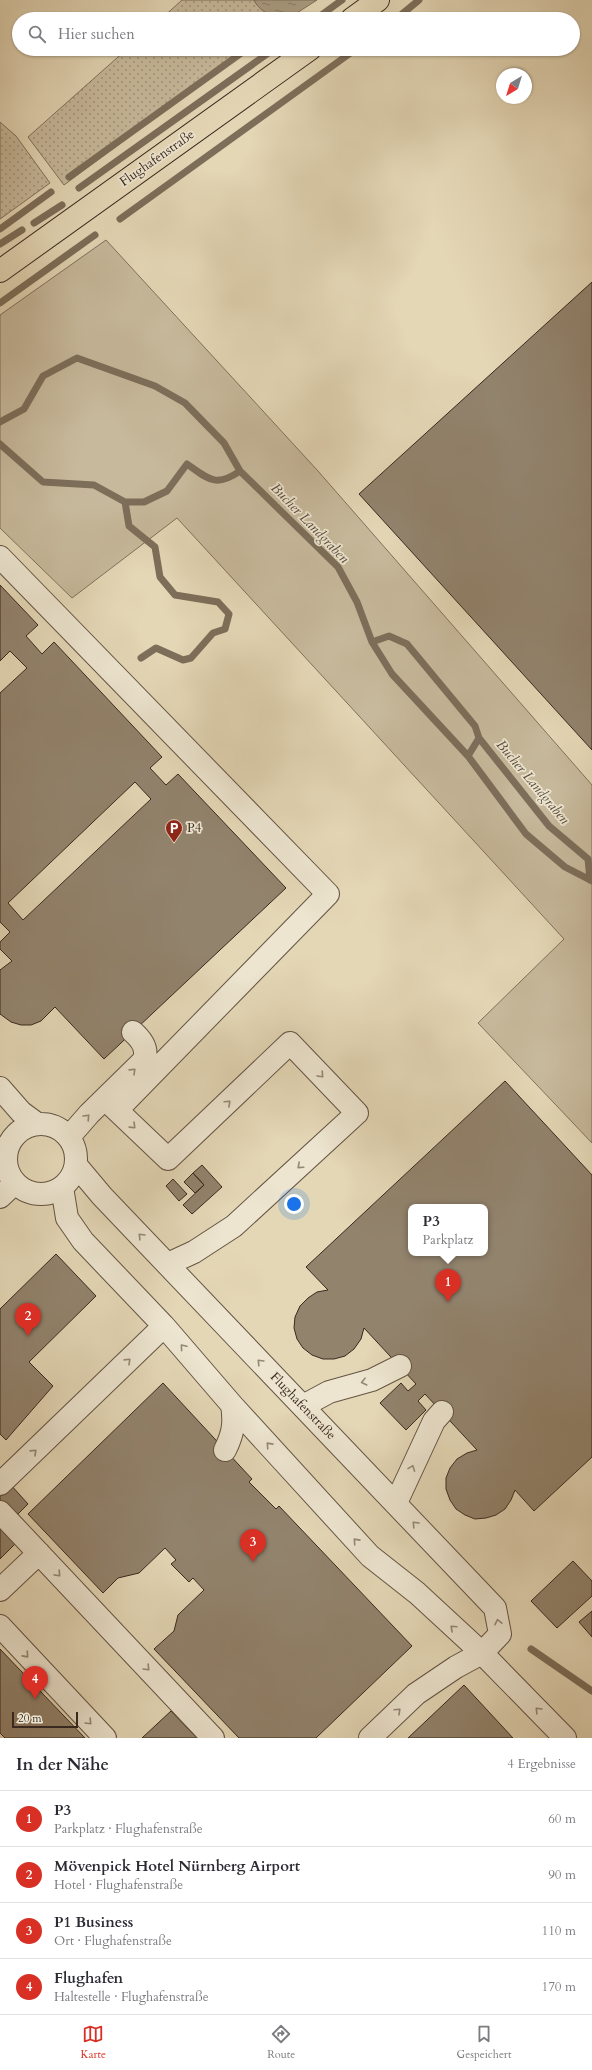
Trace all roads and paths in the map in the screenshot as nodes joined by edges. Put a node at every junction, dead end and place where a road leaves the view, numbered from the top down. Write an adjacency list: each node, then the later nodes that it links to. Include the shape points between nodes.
1 (378, 0): 2 (main road)
2 (362, 12)
3 (300, 56): 4 (main road, Flughafenstraße)
4 (1, 270)
5 (0, 557): 8 (street, via 328,894)
6 (133, 1032): 8 (street, one-way to 6, via 146,1055 141,1039)
7 (0, 1088): 9 (street, via 21,1112)
8 (111, 1104): 10 (street, one-way to 8); 15 (street, one-way to 15, via 168,1159 290,1044 357,1113 234,1226 194,1252)
9 (36, 1123): 10 (street, via 54,1126); 11 (street)
10 (69, 1137): 12 (street, Flughafenstraße, via 76,1155)
11 (3, 1143): 14 (street)
12 (76, 1165): 13 (street); 15 (street, Flughafenstraße, one-way to 12, via 102,1196)
13 (62, 1187): 14 (street, via 43,1194 23,1189); 16 (street, via 67,1218 83,1240)
14 (8, 1190)
15 (168, 1264): 19 (street, Flughafenstraße, one-way to 15)
16 (164, 1326): 18 (street, one-way to 16); 22 (street, one-way to 16)
17 (400, 1366): 19 (street, one-way to 19, via 372,1380 329,1392)
18 (232, 1405): 21 (street, via 233,1433); 28 (street, one-way to 18, via 417,1593 370,1556)
19 (303, 1406): 23 (street, Flughafenstraße)
20 (442, 1412): 23 (street, one-way to 20, via 434,1421)
21 (225, 1450)
22 (2, 1479)
23 (396, 1503): 28 (street, Flughafenstraße, one-way to 23, via 500,1634 495,1608)
24 (0, 1512): 25 (street)
25 (38, 1553): 26 (street); 30 (street, one-way to 30)
26 (0, 1590)
27 (0, 1626): 29 (street, one-way to 29)
28 (482, 1653): 31 (street, Flughafenstraße, one-way to 28, via 416,1694); 32 (street, one-way to 28)
29 (105, 1738)
30 (213, 1738)
31 (370, 1738)
32 (565, 1738)

